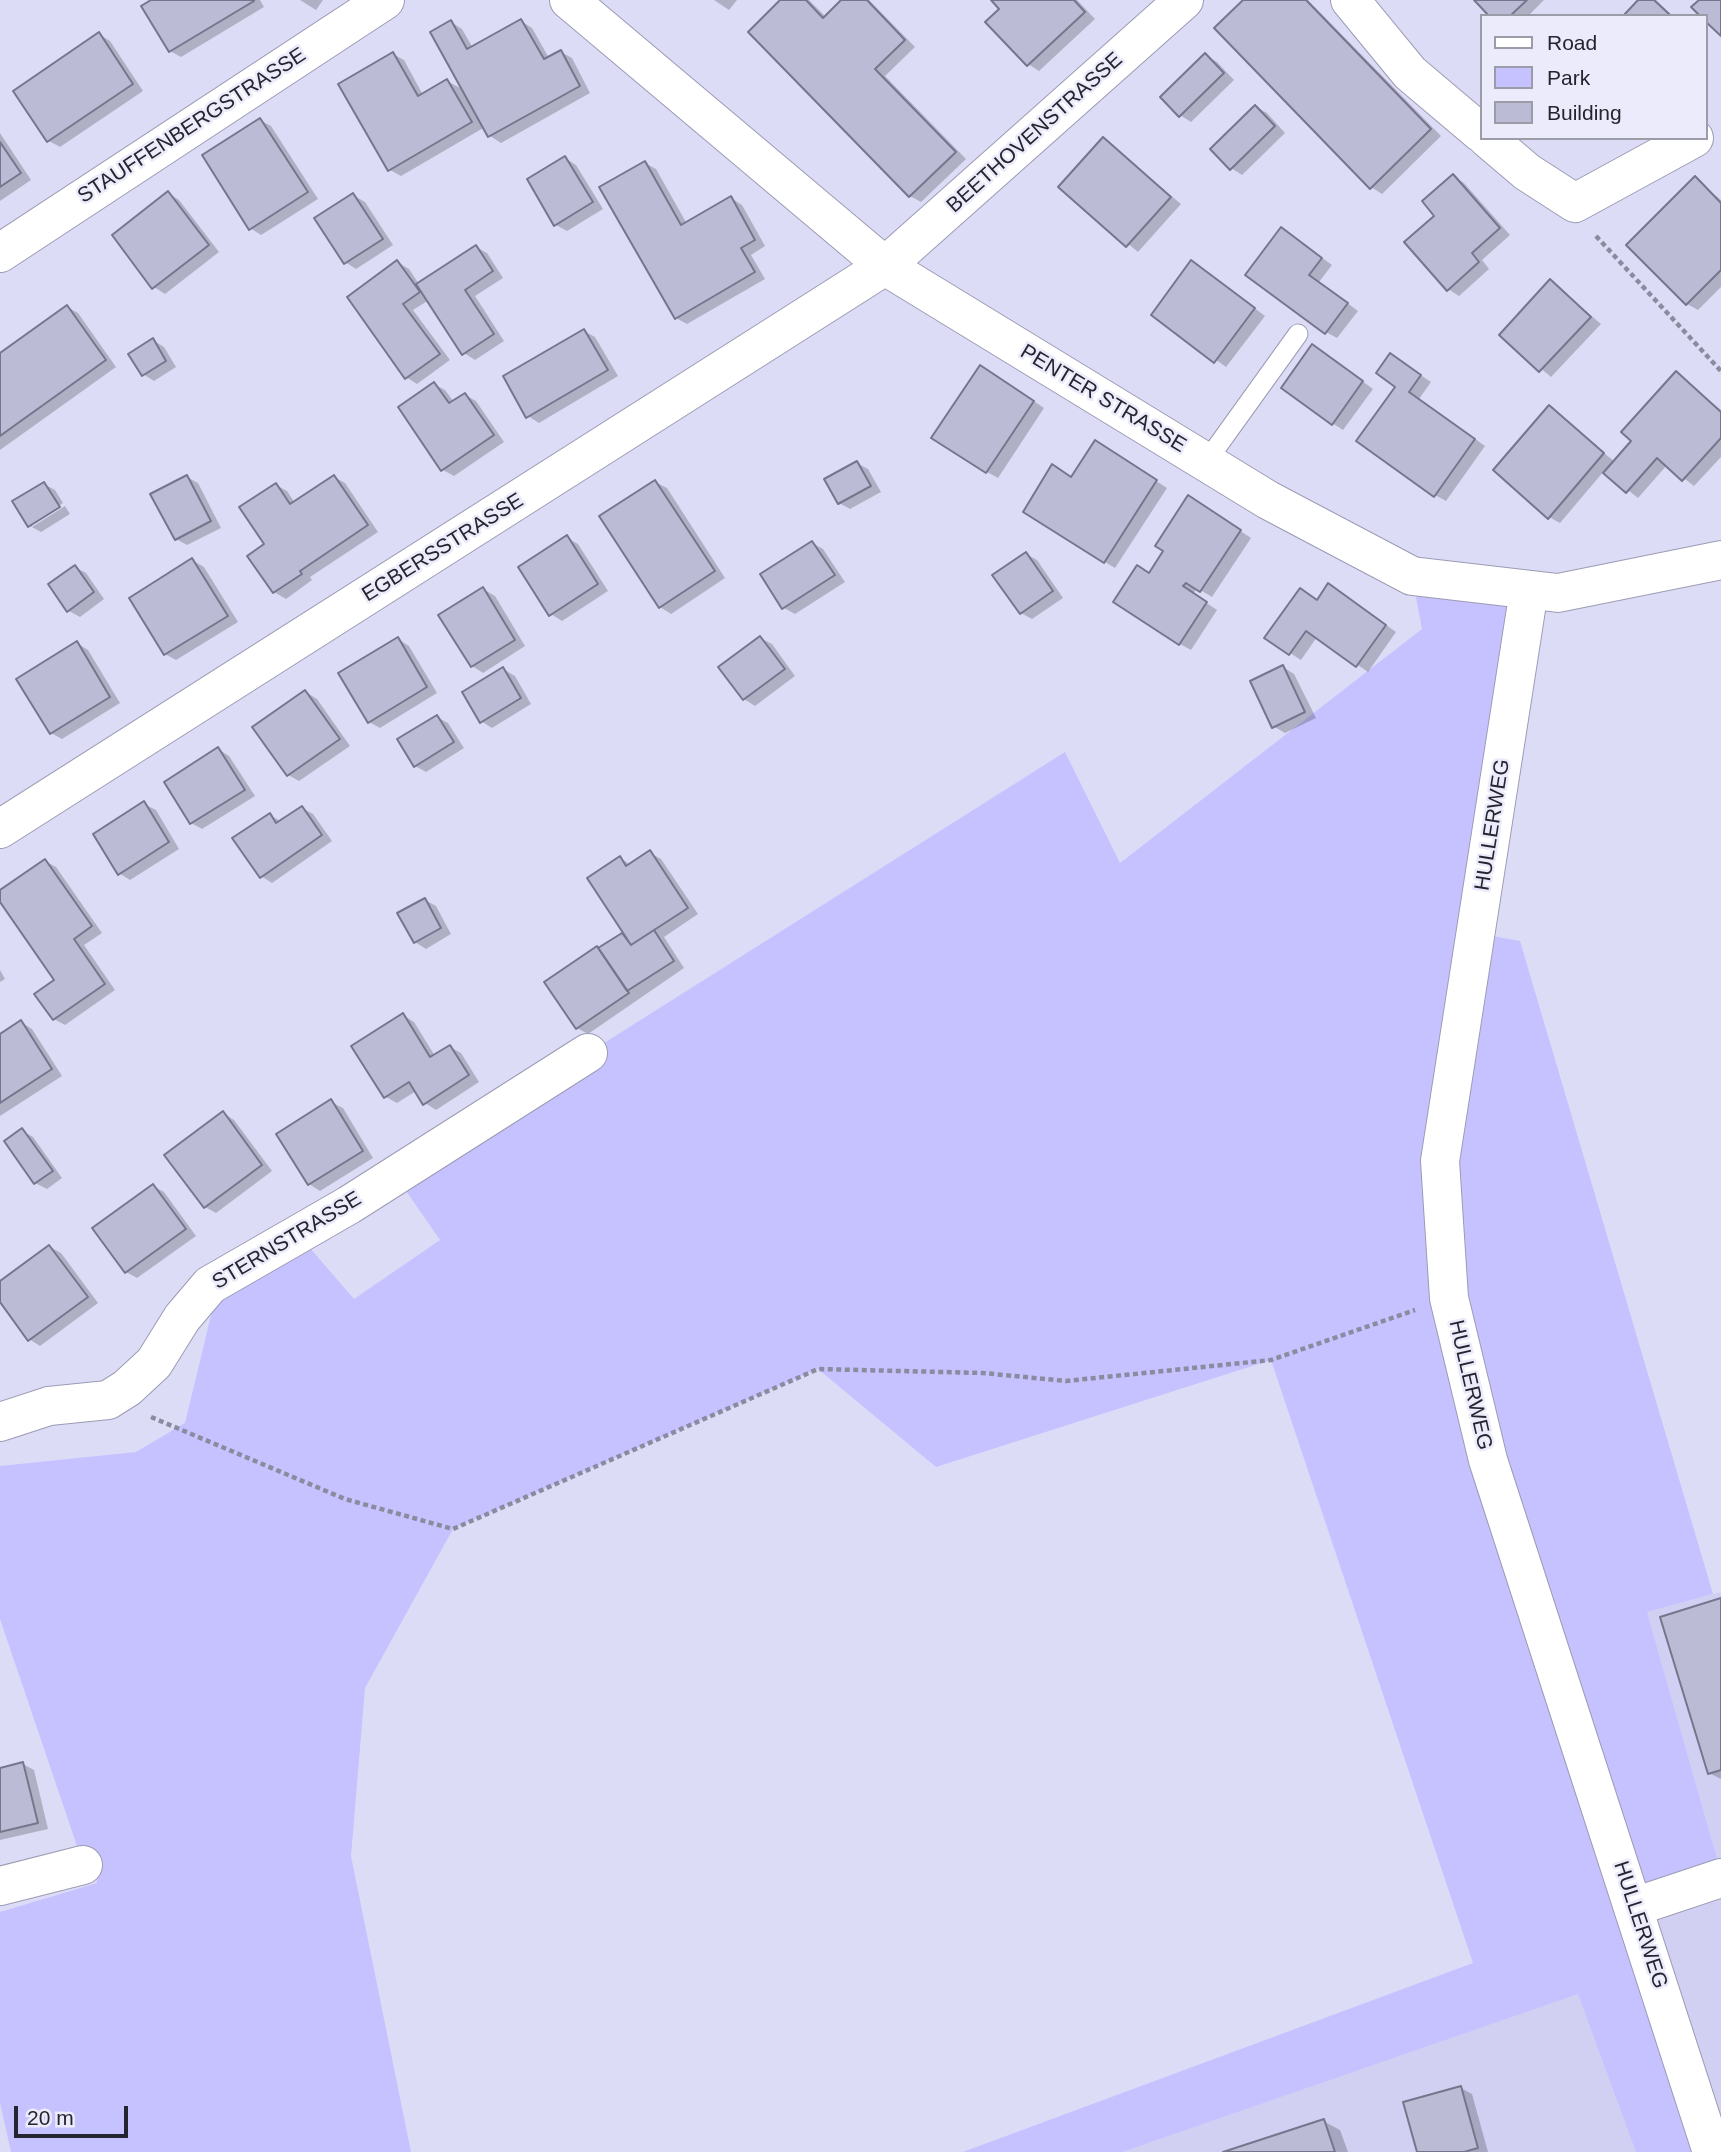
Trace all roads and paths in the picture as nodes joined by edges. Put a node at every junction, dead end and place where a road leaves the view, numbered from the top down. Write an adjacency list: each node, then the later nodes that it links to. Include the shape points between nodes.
1 (385, 0): 9 (street, STAUFFENBERGSTRASSE)
2 (569, 0): 10 (street, PENTER STRASSE)
3 (1184, 0): 10 (street, BEETHOVENSTRASSE)
4 (1350, 0): 5 (street, via 1410,73)
5 (1480, 132)
6 (1489, 140): 8 (street)
7 (1690, 140): 8 (street)
8 (1575, 203): 12 (path, via 1593,233)
9 (0, 253)
10 (885, 266): 13 (street, PENTER STRASSE); 16 (street, EGBERSSTRASSE)
11 (1298, 334): 13 (lane)
12 (1721, 371)
13 (1206, 462): 15 (street, PENTER STRASSE, via 1412,576)
14 (1721, 560): 15 (street, PENTER STRASSE, via 1558,593)
15 (1529, 590): 18 (street, HULLERWEG, via 1440,1161)
16 (0, 829)
17 (588, 1054): 19 (street, STERNSTRASSE, via 349,1205 210,1285 154,1363)
18 (1449, 1298): 19 (path, via 1271,1360 1066,1381 983,1373 818,1368 453,1529 345,1499); 24 (street, HULLERWEG, via 1488,1460)
19 (108, 1400): 20 (street, via 49,1406)
20 (0, 1422)
21 (83, 1866): 23 (street)
22 (1721, 1878): 24 (street)
23 (0, 1886)
24 (1634, 1907): 25 (street, HULLERWEG)
25 (1713, 2152)

